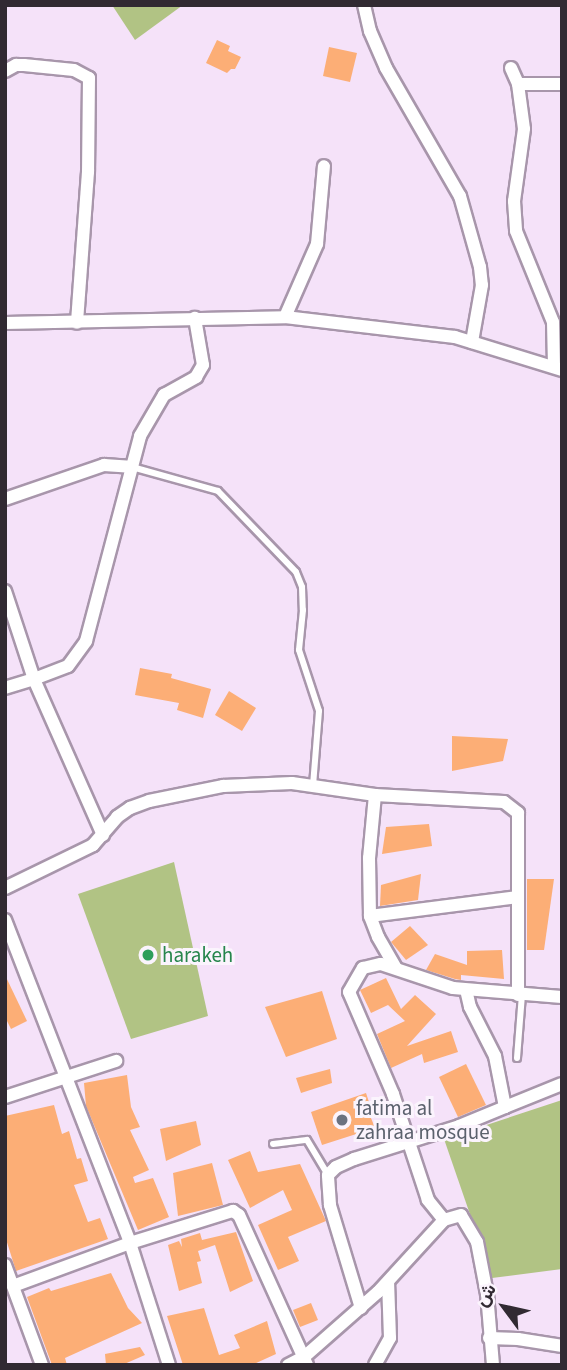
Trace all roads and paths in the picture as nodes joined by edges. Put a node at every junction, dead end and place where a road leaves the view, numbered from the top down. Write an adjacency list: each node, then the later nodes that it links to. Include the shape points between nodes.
1 (364, 5): 11 (street, via 386,68 460,196 482,285)
2 (512, 68): 4 (street)
3 (5, 71): 10 (street, via 24,65 74,70 89,78 88,172)
4 (518, 84): 5 (street); 12 (street, via 524,129 514,201 516,231 553,322)
5 (562, 84)
6 (324, 166): 7 (street, via 317,244)
7 (285, 317): 8 (street); 11 (street, via 410,330)
8 (195, 318): 10 (street); 13 (street, via 203,358 200,372 163,396 151,413)
9 (5, 323): 10 (street)
10 (77, 323)
11 (472, 342): 12 (street)
12 (558, 369)
13 (130, 467): 14 (street, via 104,465); 16 (street, via 86,641 68,666); 18 (lane, via 218,491 296,572 303,610 299,650 318,711)
14 (5, 499)
15 (5, 591): 16 (street)
16 (34, 680): 17 (street); 20 (street)
17 (5, 688)
18 (313, 785): 19 (street); 20 (street, via 247,783 149,800 117,817)
19 (375, 795): 22 (street, via 512,806 518,813); 23 (street)
20 (103, 835): 21 (street, via 84,850)
21 (5, 888)
22 (518, 897): 23 (street); 27 (street)
23 (370, 916): 25 (street)
24 (5, 920): 31 (street)
25 (396, 968): 26 (street); 35 (street, via 371,964 356,976 349,992)
26 (467, 990): 27 (street); 34 (street, via 470,1007 495,1056)
27 (520, 995): 28 (street); 29 (lane)
28 (562, 997)
29 (517, 1058)
30 (116, 1061): 31 (street)
31 (65, 1077): 33 (street); 39 (street)
32 (562, 1084): 34 (street)
33 (5, 1097)
34 (505, 1107): 35 (street)
35 (410, 1142): 37 (street, via 354,1159); 38 (street, via 428,1199)
36 (273, 1144): 37 (lane, via 307,1140)
37 (328, 1175): 43 (street, via 330,1205)
38 (444, 1220): 41 (street); 44 (street, via 461,1215 477,1242)
39 (130, 1243): 42 (street); 46 (street, via 225,1212 237,1213); 48 (street)
40 (5, 1265): 42 (street)
41 (388, 1282): 43 (street); 50 (street, via 390,1338)
42 (13, 1286): 47 (street)
43 (361, 1308): 46 (street)
44 (489, 1338): 45 (street); 51 (street)
45 (562, 1346)
46 (306, 1361): 49 (street)
47 (41, 1365)
48 (169, 1365)
49 (288, 1365)
50 (375, 1365)
51 (493, 1365)

